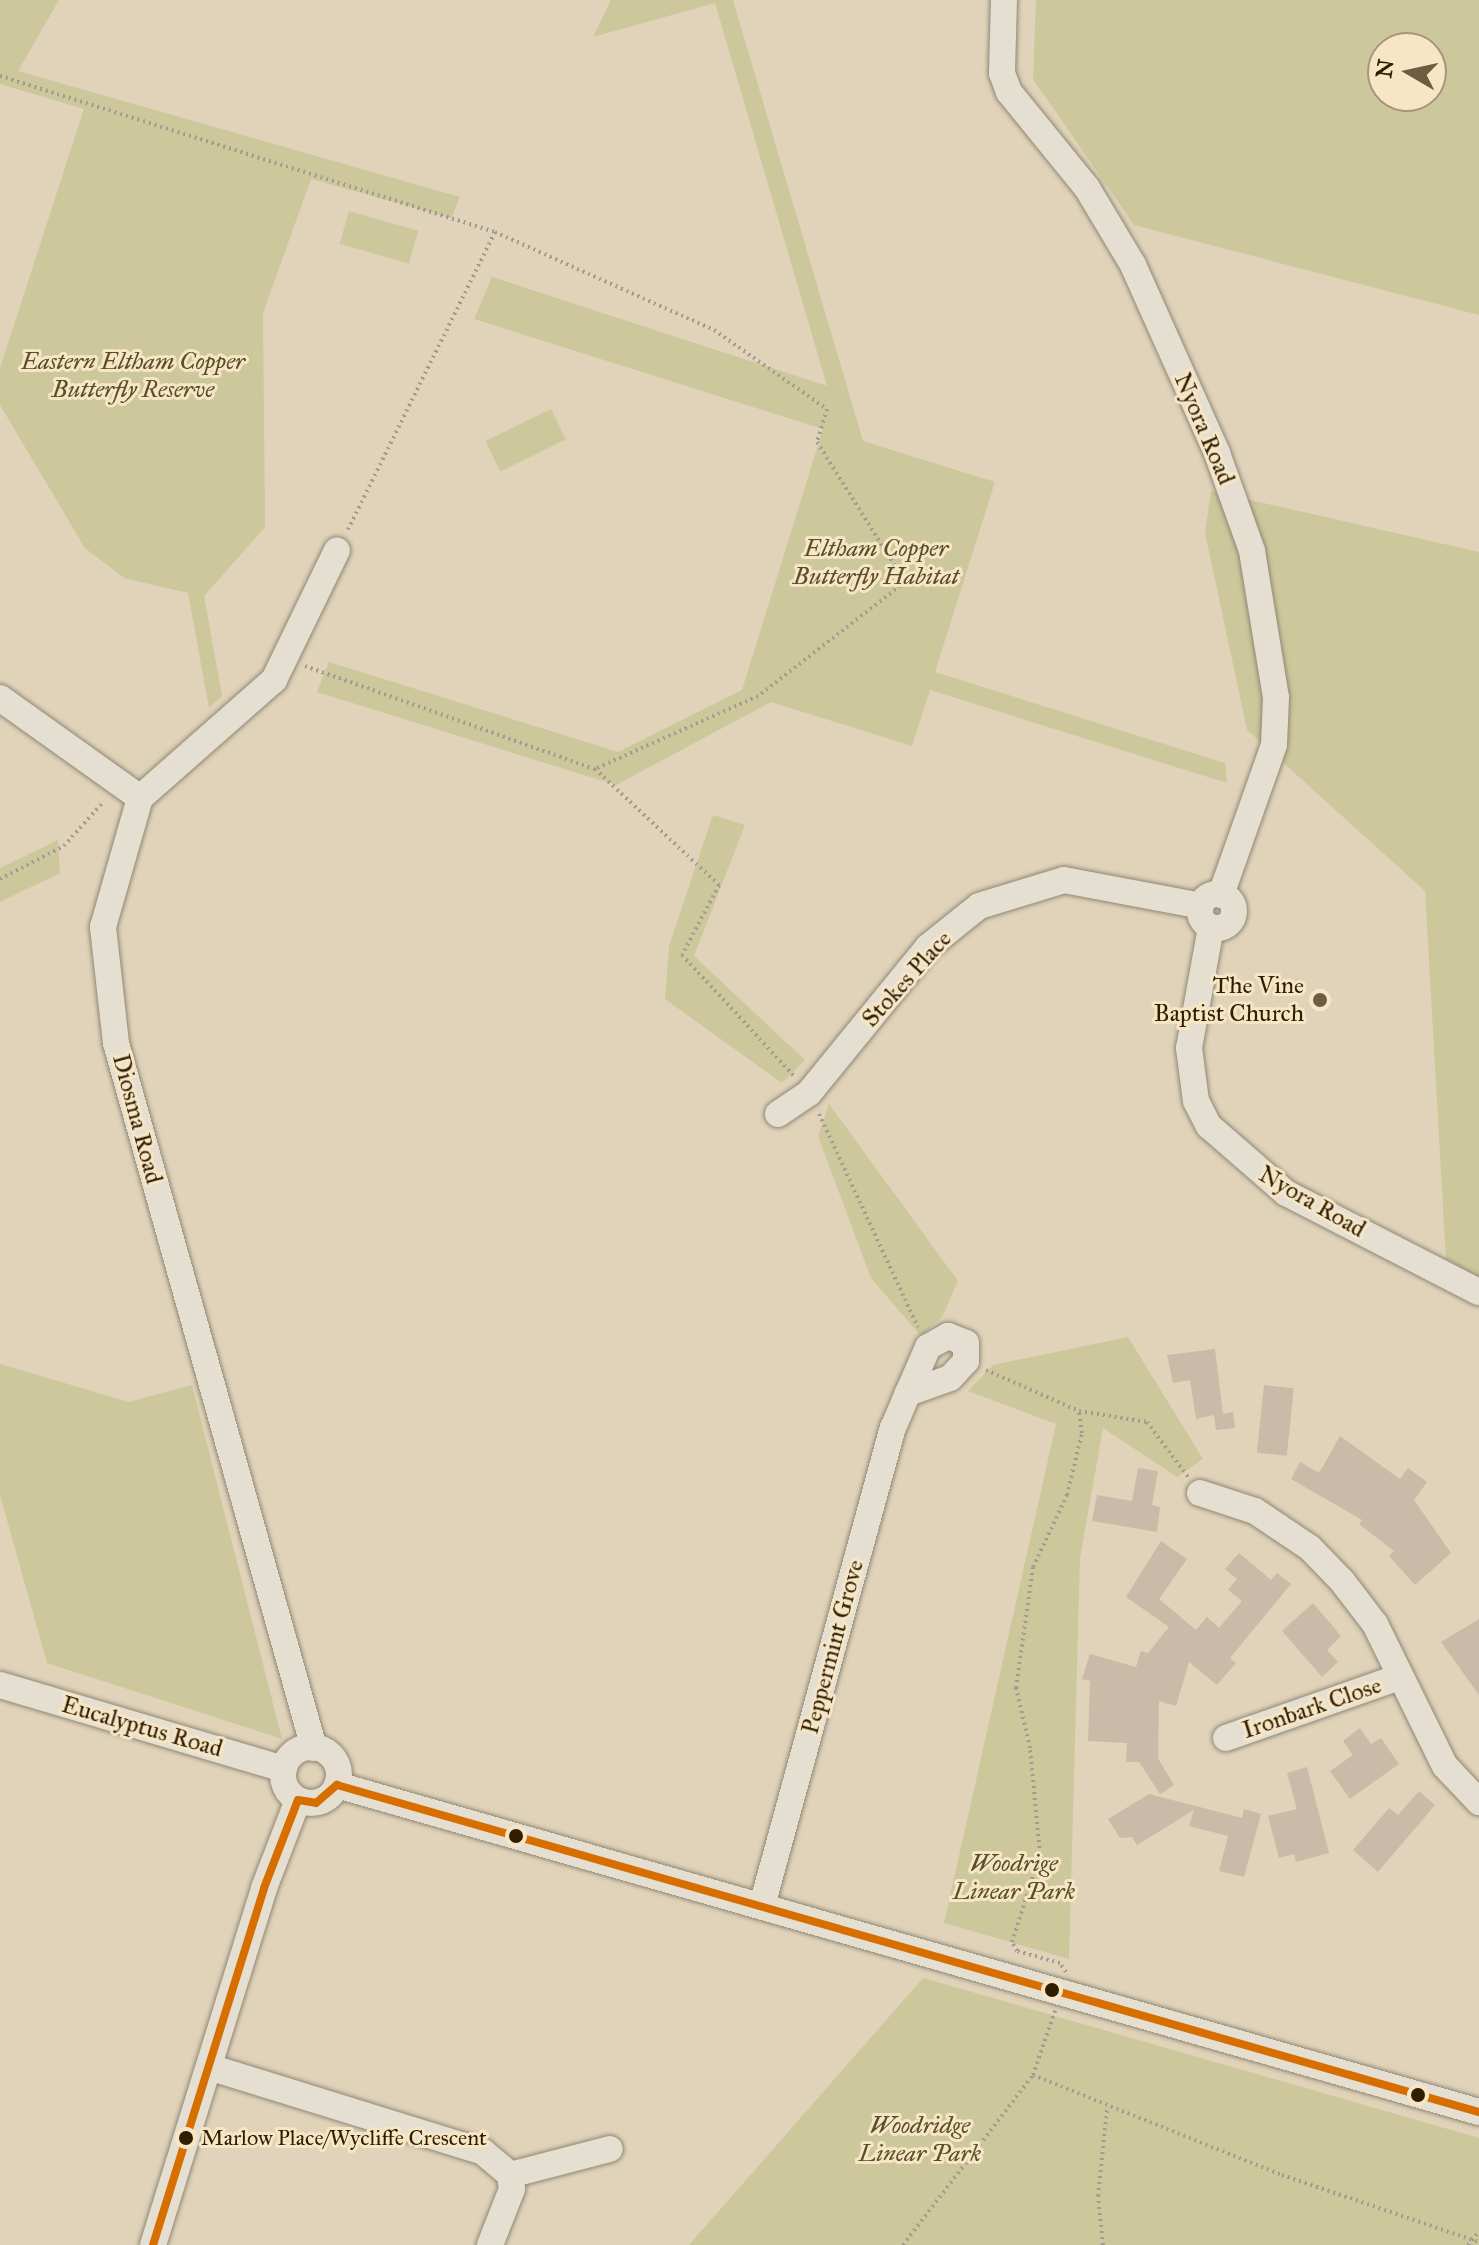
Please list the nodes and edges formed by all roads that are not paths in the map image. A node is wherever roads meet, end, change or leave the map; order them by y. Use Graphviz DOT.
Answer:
graph roads {
  1 [pos="1004,0"];
  2 [pos="337,550"];
  3 [pos="0,698"];
  4 [pos="140,798"];
  5 [pos="1211,909"];
  6 [pos="778,1114"];
  7 [pos="1479,1292"];
  8 [pos="908,1393"];
  9 [pos="1200,1493"];
  10 [pos="1399,1677"];
  11 [pos="0,1685"];
  12 [pos="1226,1738"];
  13 [pos="314,1748"];
  14 [pos="284,1769"];
  15 [pos="337,1785"];
  16 [pos="298,1800"];
  17 [pos="1479,1802"];
  18 [pos="763,1902"];
  19 [pos="209,2067"];
  20 [pos="1479,2112"];
  21 [pos="610,2149"];
  22 [pos="510,2175"];
  23 [pos="153,2245"];
  24 [pos="490,2245"];
  1 -- 5 [label="street, Nyora Road"];
  2 -- 4 [label="street"];
  3 -- 4 [label="street"];
  4 -- 13 [label="street, Diosma Road"];
  5 -- 6 [label="street, Stokes Place"];
  5 -- 7 [label="street, Nyora Road"];
  8 -- 8 [label="street, Peppermint Grove"];
  8 -- 18 [label="street, Peppermint Grove"];
  9 -- 10 [label="street"];
  10 -- 12 [label="street, Ironbark Close"];
  10 -- 17 [label="street"];
  11 -- 14 [label="street, Eucalyptus Road"];
  13 -- 14 [label="street"];
  13 -- 15 [label="street"];
  14 -- 16 [label="street"];
  15 -- 16 [label="street"];
  15 -- 18 [label="street"];
  16 -- 19 [label="street"];
  18 -- 20 [label="street"];
  19 -- 22 [label="street"];
  19 -- 23 [label="street"];
  21 -- 22 [label="street"];
  22 -- 24 [label="street"];
}
